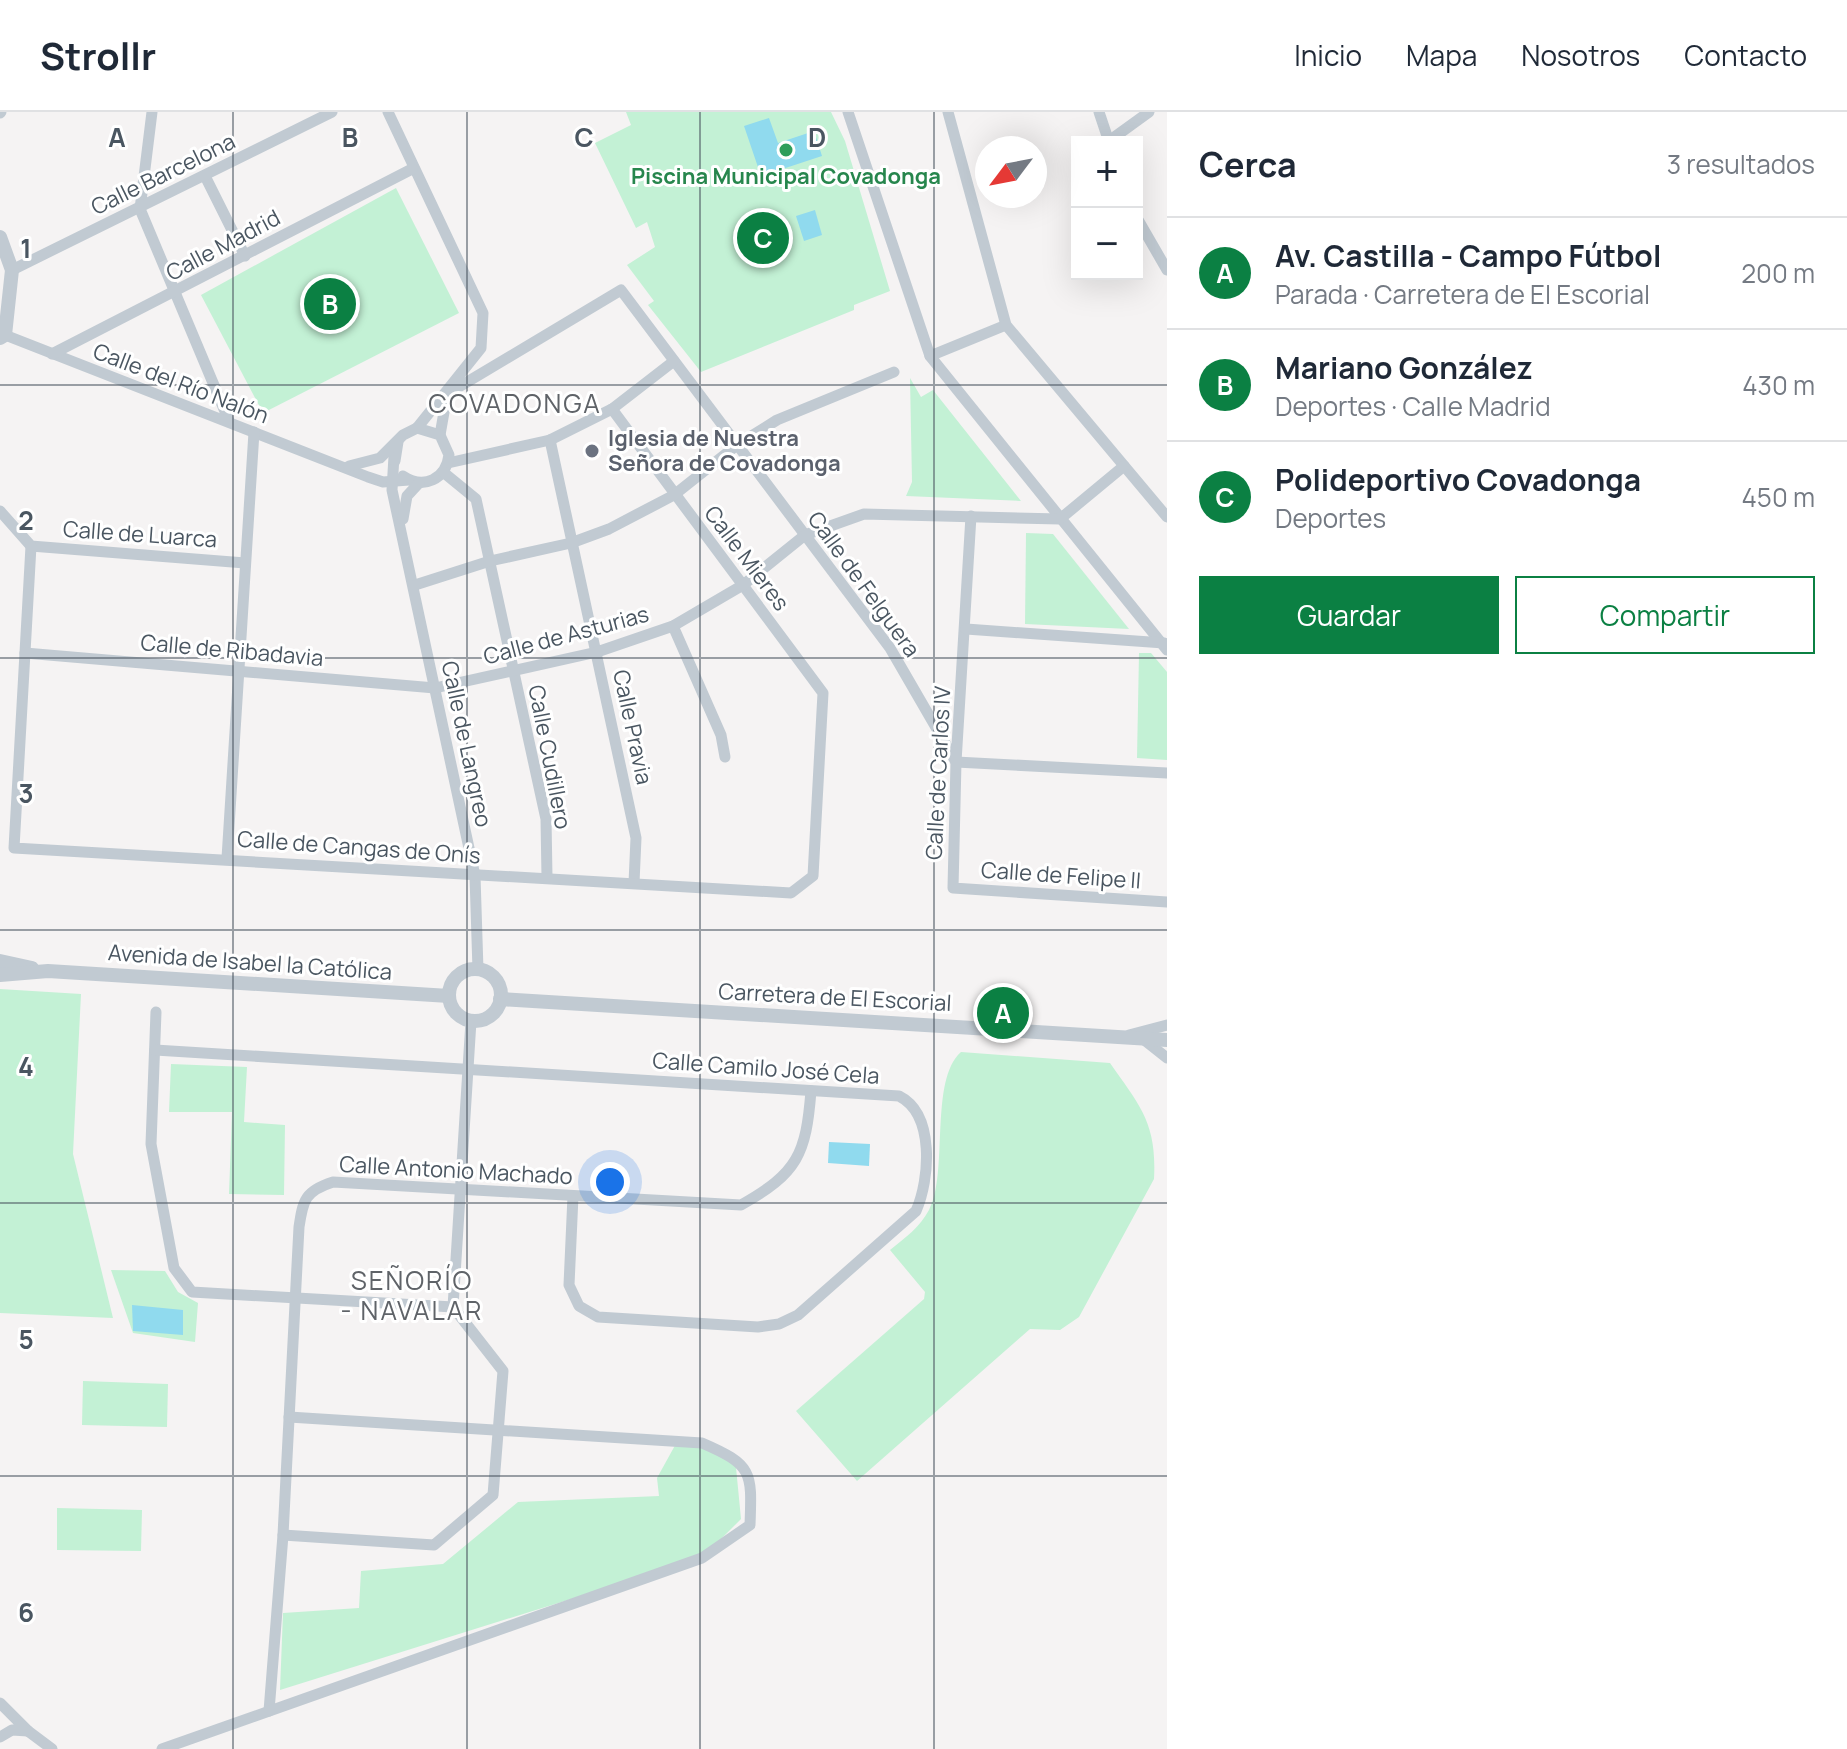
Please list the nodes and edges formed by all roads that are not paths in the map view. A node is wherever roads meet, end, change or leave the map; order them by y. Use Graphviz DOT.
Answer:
graph roads {
  1 [pos="152,112"];
  2 [pos="332,112"];
  3 [pos="388,112"];
  4 [pos="848,112"];
  5 [pos="948,112"];
  6 [pos="1099,112"];
  7 [pos="1149,112"];
  8 [pos="1107,136"];
  9 [pos="1117,136"];
  10 [pos="412,169"];
  11 [pos="205,176"];
  12 [pos="140,209"];
  13 [pos="1143,228"];
  14 [pos="0,237"];
  15 [pos="245,256"];
  16 [pos="1167,268"];
  17 [pos="12,270"];
  18 [pos="0,288"];
  19 [pos="175,293"];
  20 [pos="1006,325"];
  21 [pos="2,337"];
  22 [pos="52,354"];
  23 [pos="930,356"];
  24 [pos="674,361"];
  25 [pos="894,372"];
  26 [pos="447,394"];
  27 [pos="612,409"];
  28 [pos="229,421"];
  29 [pos="417,428"];
  30 [pos="254,432"];
  31 [pos="440,435"];
  32 [pos="550,440"];
  33 [pos="398,442"];
  34 [pos="737,445"];
  35 [pos="394,456"];
  36 [pos="344,466"];
  37 [pos="1124,466"];
  38 [pos="446,468"];
  39 [pos="368,477"];
  40 [pos="393,481"];
  41 [pos="414,482"];
  42 [pos="674,495"];
  43 [pos="396,505"];
  44 [pos="0,511"];
  45 [pos="971,516"];
  46 [pos="1167,517"];
  47 [pos="1060,519"];
  48 [pos="403,528"];
  49 [pos="805,535"];
  50 [pos="571,543"];
  51 [pos="31,546"];
  52 [pos="490,561"];
  53 [pos="245,563"];
  54 [pos="415,585"];
  55 [pos="743,585"];
  56 [pos="673,626"];
  57 [pos="966,629"];
  58 [pos="1165,645"];
  59 [pos="597,652"];
  60 [pos="25,653"];
  61 [pos="237,670"];
  62 [pos="513,671"];
  63 [pos="435,688"];
  64 [pos="823,693"];
  65 [pos="725,757"];
  66 [pos="956,762"];
  67 [pos="1167,773"];
  68 [pos="227,858"];
  69 [pos="475,876"];
  70 [pos="547,877"];
  71 [pos="634,883"];
  72 [pos="953,888"];
  73 [pos="1167,902"];
  74 [pos="0,961"];
  75 [pos="478,970"];
  76 [pos="48,971"];
  77 [pos="0,975"];
  78 [pos="449,996"];
  79 [pos="500,999"];
  80 [pos="156,1012"];
  81 [pos="471,1021"];
  82 [pos="1167,1025"];
  83 [pos="1119,1037"];
  84 [pos="1143,1039"];
  85 [pos="1167,1040"];
  86 [pos="155,1050"];
  87 [pos="1167,1058"];
  88 [pos="469,1069"];
  89 [pos="811,1091"];
  90 [pos="461,1189"];
  91 [pos="573,1196"];
  92 [pos="295,1299"];
  93 [pos="453,1307"];
  94 [pos="289,1417"];
  95 [pos="500,1432"];
  96 [pos="283,1535"];
  97 [pos="0,1703"];
  98 [pos="269,1711"];
  99 [pos="28,1731"];
  100 [pos="0,1737"];
  101 [pos="52,1749"];
  102 [pos="162,1749"];
  1 -- 12 [label="street"];
  2 -- 11 [label="street, Calle Barcelona"];
  3 -- 10 [label="street"];
  4 -- 23 [label="street"];
  5 -- 20 [label="street"];
  6 -- 8 [label="street"];
  7 -- 9 [label="street"];
  10 -- 15 [label="street, Calle Madrid"];
  10 -- 26 [label="street"];
  11 -- 12 [label="street, Calle Barcelona"];
  11 -- 15 [label="street"];
  12 -- 17 [label="street, Calle Barcelona"];
  12 -- 19 [label="street"];
  13 -- 16 [label="street"];
  14 -- 17 [label="street"];
  15 -- 19 [label="street, Calle Madrid"];
  17 -- 18 [label="street"];
  17 -- 21 [label="street"];
  19 -- 22 [label="street, Calle Madrid"];
  19 -- 28 [label="street"];
  20 -- 23 [label="street"];
  20 -- 37 [label="street"];
  21 -- 22 [label="street, Calle del Río Nalón"];
  22 -- 28 [label="street, Calle del Río Nalón"];
  23 -- 47 [label="street"];
  24 -- 26 [label="street, Calle de Felguera"];
  24 -- 27 [label="street"];
  24 -- 34 [label="street, Calle de Felguera"];
  25 -- 34 [label="street"];
  26 -- 29 [label="street"];
  26 -- 31 [label="street"];
  27 -- 32 [label="street"];
  27 -- 42 [label="street, Calle Mieres"];
  28 -- 30 [label="street, Calle del Río Nalón"];
  29 -- 31 [label="street"];
  29 -- 33 [label="street"];
  30 -- 36 [label="street, Calle del Río Nalón"];
  30 -- 53 [label="street"];
  31 -- 38 [label="street"];
  32 -- 38 [label="street"];
  32 -- 50 [label="street, Calle Pravia"];
  33 -- 35 [label="street"];
  33 -- 36 [label="street"];
  34 -- 42 [label="street"];
  34 -- 49 [label="street, Calle de Felguera"];
  35 -- 40 [label="street, Calle del Río Nalón"];
  35 -- 41 [label="street"];
  36 -- 39 [label="street, Calle del Río Nalón"];
  37 -- 46 [label="street"];
  37 -- 47 [label="street"];
  38 -- 41 [label="street"];
  38 -- 52 [label="street, Calle Cudillero"];
  39 -- 40 [label="street, Calle del Río Nalón"];
  39 -- 43 [label="street, Calle del Río Nalón"];
  40 -- 41 [label="street, Calle del Río Nalón"];
  40 -- 43 [label="street, Calle del Río Nalón"];
  41 -- 48 [label="street"];
  42 -- 50 [label="street"];
  42 -- 55 [label="street, Calle Mieres"];
  43 -- 48 [label="street, Calle del Río Nalón"];
  44 -- 51 [label="street, Calle de Luarca"];
  45 -- 47 [label="street, Calle de Asturias"];
  45 -- 49 [label="street, Calle de Asturias"];
  45 -- 57 [label="street, Calle de Carlos IV"];
  47 -- 58 [label="street"];
  48 -- 54 [label="street, Calle de Langreo"];
  49 -- 55 [label="street, Calle de Asturias"];
  49 -- 66 [label="street, Calle de Felguera"];
  50 -- 52 [label="street"];
  50 -- 59 [label="street, Calle Pravia"];
  51 -- 53 [label="street, Calle de Luarca"];
  51 -- 60 [label="street, Calle de Cangas de Onís"];
  52 -- 54 [label="street"];
  52 -- 62 [label="street, Calle Cudillero"];
  53 -- 61 [label="street"];
  54 -- 63 [label="street, Calle de Langreo"];
  55 -- 56 [label="street, Calle de Asturias"];
  55 -- 64 [label="street, Calle Mieres"];
  56 -- 59 [label="street, Calle de Asturias"];
  56 -- 65 [label="street"];
  57 -- 58 [label="street"];
  57 -- 66 [label="street, Calle de Carlos IV"];
  59 -- 62 [label="street, Calle de Asturias"];
  59 -- 71 [label="street, Calle Pravia"];
  60 -- 61 [label="street, Calle de Ribadavia"];
  60 -- 68 [label="street, Calle de Cangas de Onís"];
  61 -- 63 [label="street, Calle de Ribadavia"];
  61 -- 68 [label="street"];
  62 -- 63 [label="street, Calle de Asturias"];
  62 -- 70 [label="street, Calle Cudillero"];
  63 -- 69 [label="street, Calle de Langreo"];
  64 -- 71 [label="street, Calle de Cangas de Onís"];
  66 -- 67 [label="street"];
  66 -- 72 [label="street, Calle de Carlos IV"];
  68 -- 69 [label="street, Calle de Cangas de Onís"];
  69 -- 70 [label="street, Calle de Cangas de Onís"];
  69 -- 75 [label="street, Calle de Langreo"];
  70 -- 71 [label="street, Calle de Cangas de Onís"];
  72 -- 73 [label="street, Calle de Felipe II"];
  74 -- 76 [label="street, Avenida de Isabel la Católica"];
  75 -- 78 [label="street"];
  75 -- 79 [label="street"];
  76 -- 77 [label="street, Avenida de Isabel la Católica"];
  76 -- 78 [label="street, Avenida de Isabel la Católica"];
  78 -- 81 [label="street"];
  79 -- 81 [label="street"];
  79 -- 83 [label="street, Carretera de El Escorial"];
  80 -- 86 [label="street"];
  81 -- 88 [label="street"];
  82 -- 83 [label="street"];
  83 -- 84 [label="street, Carretera de El Escorial"];
  84 -- 85 [label="street, Carretera de El Escorial"];
  84 -- 87 [label="street"];
  86 -- 88 [label="street, Calle Camilo José Cela"];
  86 -- 92 [label="street"];
  88 -- 89 [label="street, Calle Camilo José Cela"];
  88 -- 90 [label="street"];
  89 -- 91 [label="street, Calle Antonio Machado"];
  89 -- 91 [label="street, Calle Camilo José Cela"];
  90 -- 91 [label="street, Calle Antonio Machado"];
  90 -- 92 [label="street, Calle Antonio Machado"];
  90 -- 93 [label="street"];
  92 -- 93 [label="street"];
  92 -- 94 [label="street, Calle Antonio Machado"];
  93 -- 95 [label="street"];
  94 -- 95 [label="street"];
  94 -- 96 [label="street, Calle Antonio Machado"];
  95 -- 96 [label="street"];
  95 -- 98 [label="street"];
  96 -- 98 [label="street, Calle Antonio Machado"];
  97 -- 99 [label="street"];
  98 -- 102 [label="street"];
  99 -- 100 [label="street"];
  99 -- 101 [label="street"];
}
